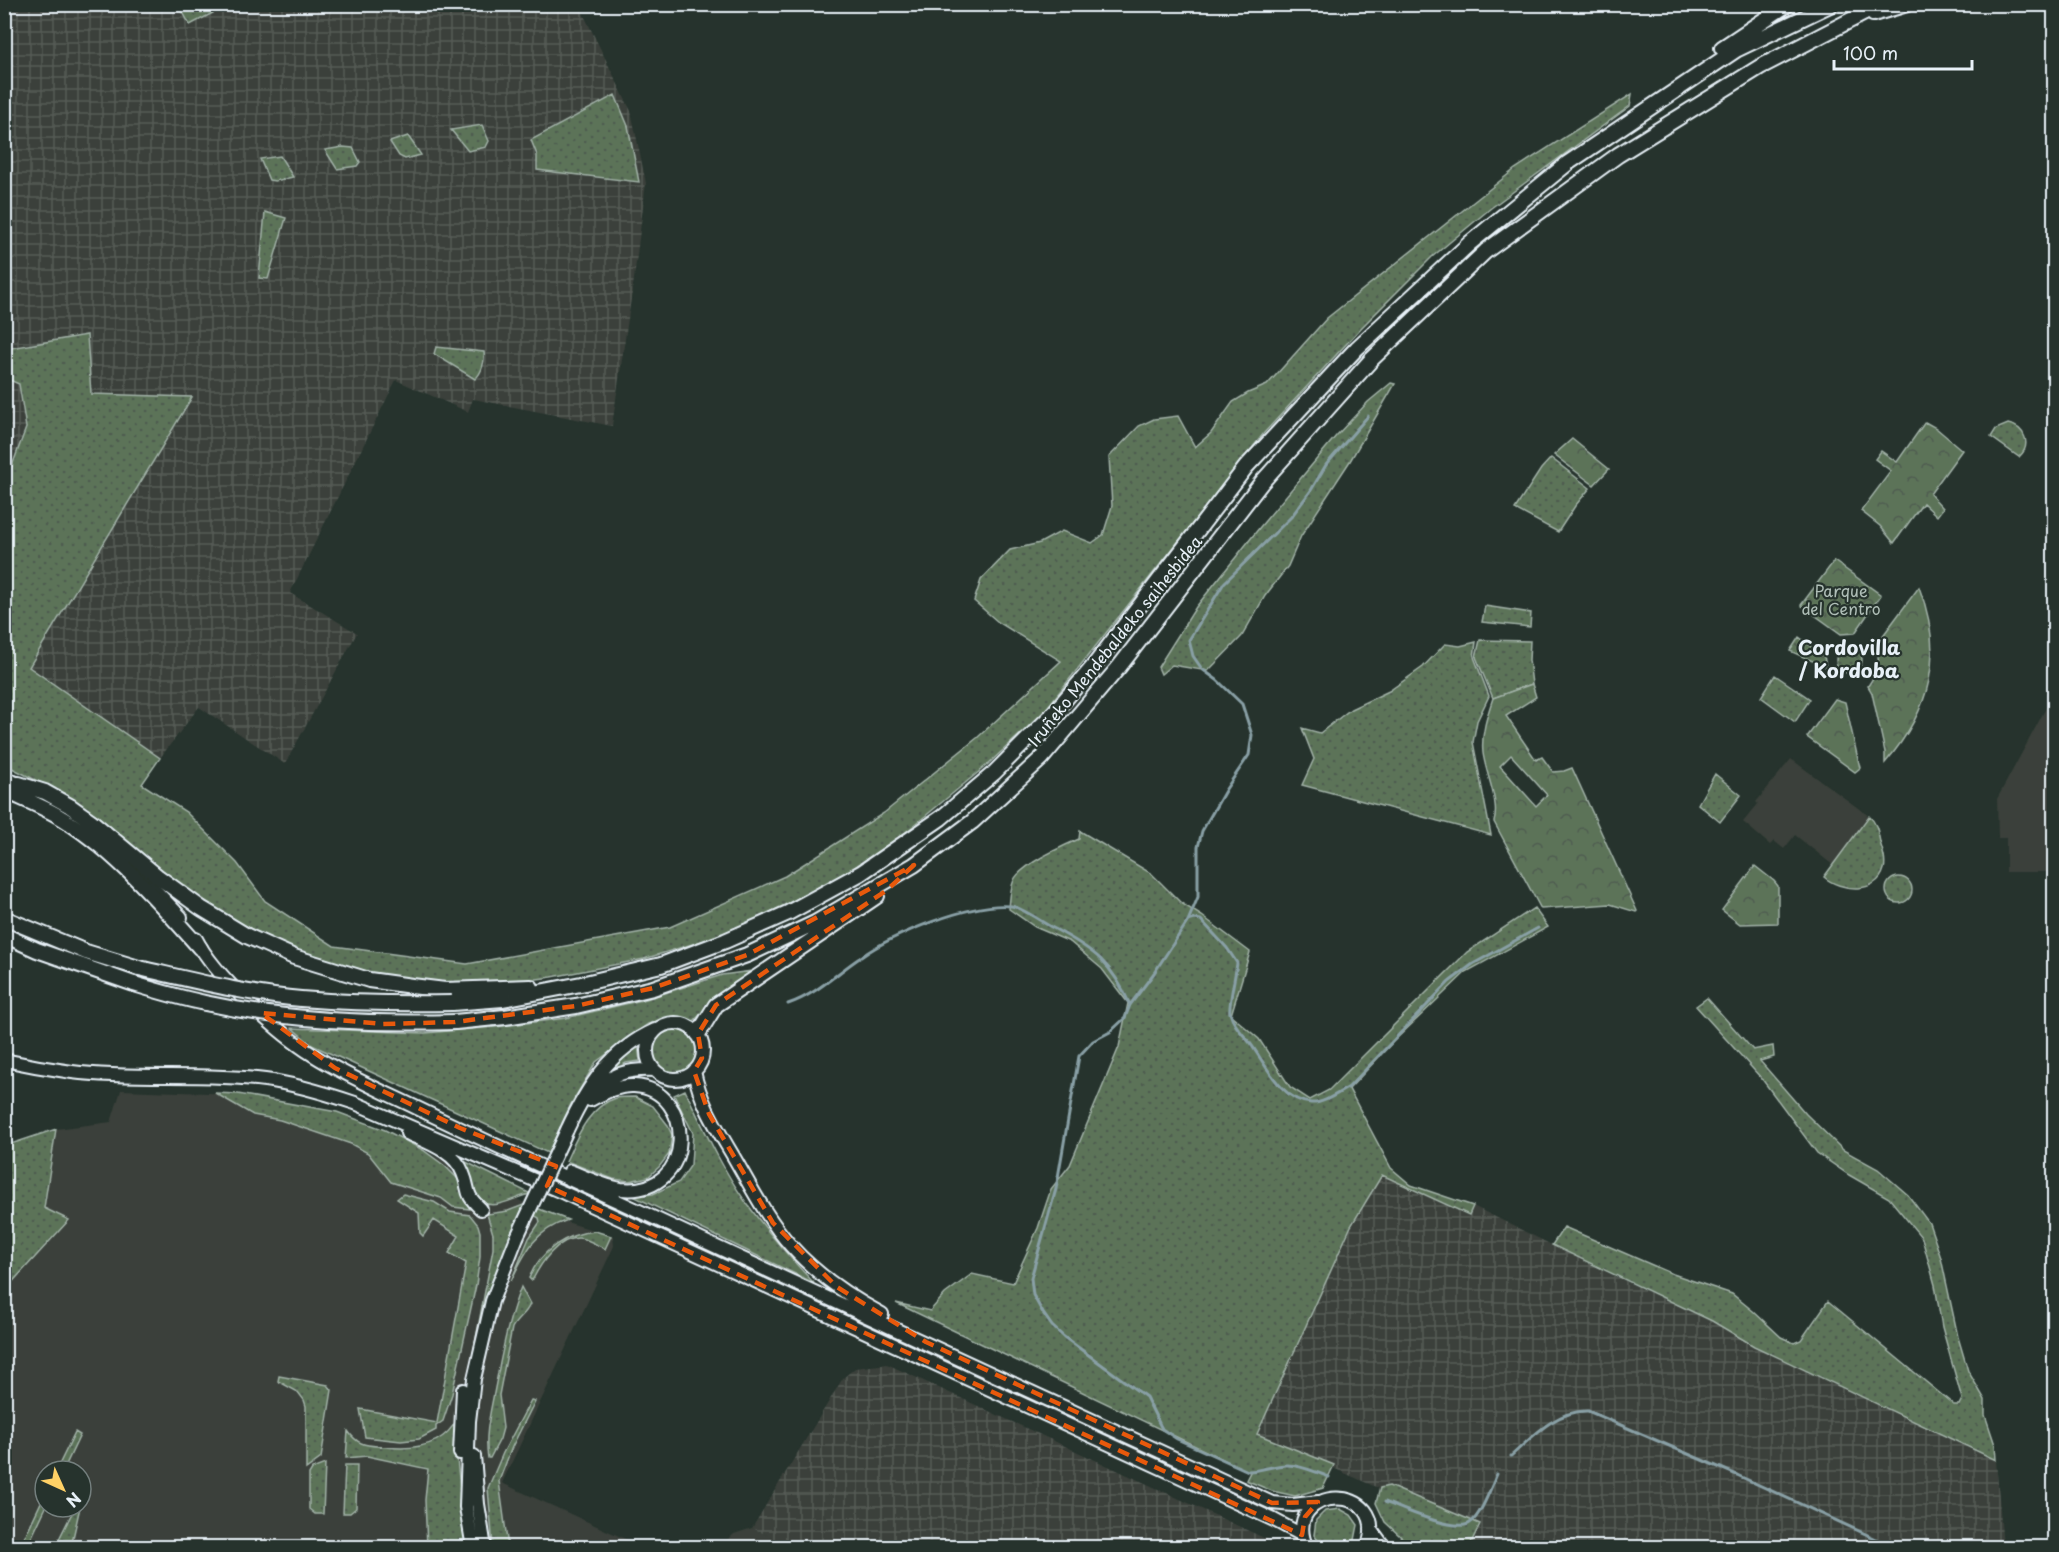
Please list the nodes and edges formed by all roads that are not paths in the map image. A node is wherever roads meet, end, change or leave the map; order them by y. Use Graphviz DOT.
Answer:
graph roads {
  1 [pos="1788,4"];
  2 [pos="1832,4"];
  3 [pos="1882,4"];
  4 [pos="1907,4"];
  5 [pos="1853,19"];
  6 [pos="1568,163"];
  7 [pos="4,778"];
  8 [pos="19,783"];
  9 [pos="4,790"];
  10 [pos="914,865"];
  11 [pos="4,918"];
  12 [pos="4,935"];
  13 [pos="200,948"];
  14 [pos="554,990"];
  15 [pos="656,1030"];
  16 [pos="698,1034"];
  17 [pos="4,1060"];
  18 [pos="654,1070"];
  19 [pos="694,1071"];
  20 [pos="326,1093"];
  21 [pos="590,1100"];
  22 [pos="460,1128"];
  23 [pos="569,1131"];
  24 [pos="482,1209"];
  25 [pos="520,1238"];
  26 [pos="926,1342"];
  27 [pos="463,1390"];
  28 [pos="1318,1502"];
  29 [pos="466,1507"];
  30 [pos="1371,1529"];
  31 [pos="1304,1541"];
  32 [pos="473,1548"];
  33 [pos="485,1548"];
  34 [pos="1367,1548"];
  35 [pos="1385,1548"];
  1 -- 6 [label="highway"];
  2 -- 6 [label="highway, Iruñeko Mendebaldeko saihesbidea"];
  3 -- 5 [label="highway, Iruñeko Mendebaldeko saihesbidea"];
  4 -- 5 [label="highway"];
  5 -- 10 [label="highway, Iruñeko Mendebaldeko saihesbidea"];
  6 -- 14 [label="highway, Iruñeko Mendebaldeko saihesbidea"];
  7 -- 8 [label="highway"];
  8 -- 13 [label="highway"];
  8 -- 14 [label="highway"];
  9 -- 13 [label="highway"];
  10 -- 12 [label="highway, Iruñeko Mendebaldeko saihesbidea, bridge"];
  10 -- 16 [label="highway"];
  11 -- 14 [label="highway, Iruñeko Mendebaldeko saihesbidea, bridge"];
  13 -- 22 [label="highway"];
  15 -- 16 [label="highway"];
  15 -- 18 [label="highway"];
  15 -- 23 [label="highway"];
  16 -- 19 [label="highway"];
  17 -- 20 [label="highway"];
  18 -- 19 [label="highway"];
  18 -- 21 [label="highway"];
  19 -- 26 [label="highway"];
  20 -- 24 [label="highway"];
  20 -- 31 [label="highway"];
  21 -- 22 [label="highway"];
  21 -- 23 [label="highway"];
  22 -- 26 [label="highway"];
  23 -- 25 [label="highway, bridge"];
  25 -- 29 [label="highway"];
  25 -- 33 [label="highway"];
  26 -- 28 [label="highway"];
  27 -- 29 [label="highway"];
  28 -- 30 [label="highway"];
  28 -- 31 [label="highway"];
  29 -- 32 [label="highway"];
  30 -- 34 [label="highway"];
  30 -- 35 [label="highway"];
}
